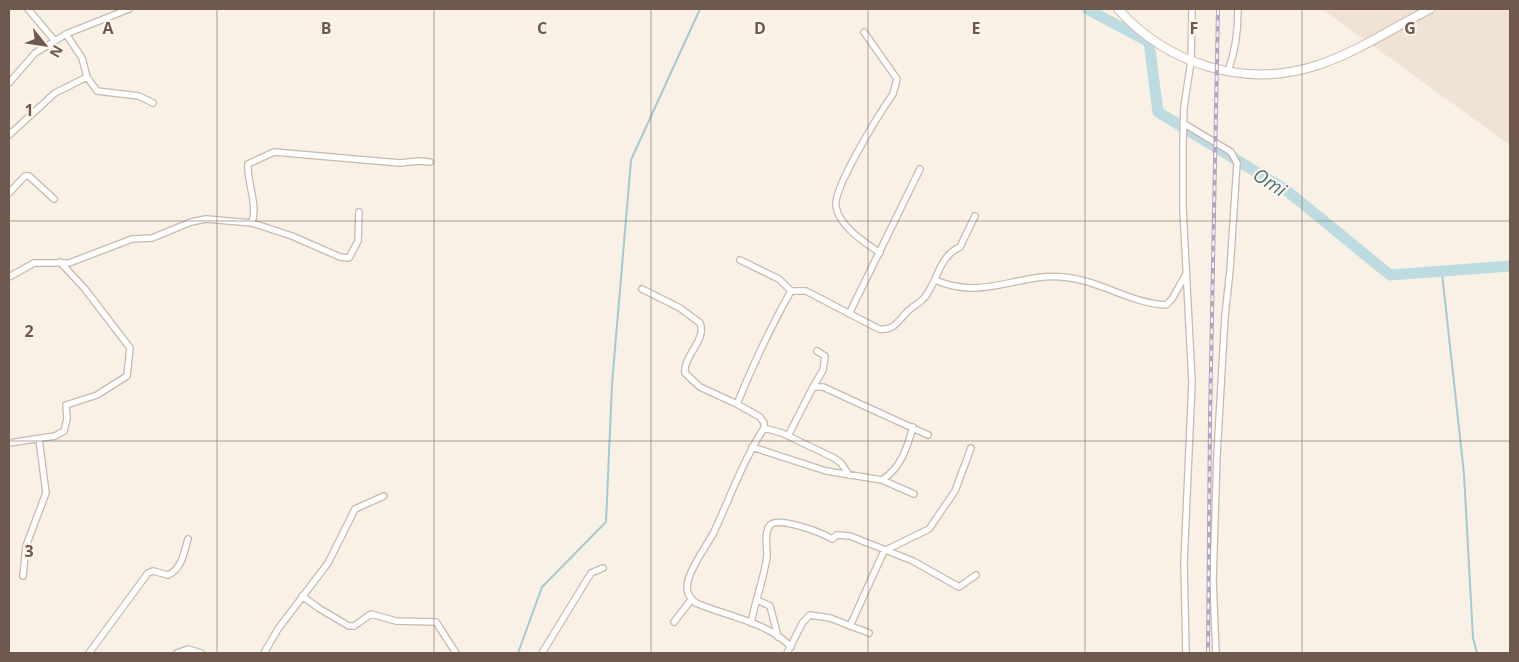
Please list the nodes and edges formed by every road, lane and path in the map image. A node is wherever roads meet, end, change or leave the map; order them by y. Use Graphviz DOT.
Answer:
graph roads {
  1 [pos="28,9"];
  2 [pos="129,9"];
  3 [pos="1118,9"];
  4 [pos="1192,9"];
  5 [pos="1238,9"];
  6 [pos="1430,9"];
  7 [pos="864,32"];
  8 [pos="66,34"];
  9 [pos="55,41"];
  10 [pos="1191,61"];
  11 [pos="1228,71"];
  12 [pos="87,77"];
  13 [pos="9,83"];
  14 [pos="153,103"];
  15 [pos="1183,123"];
  16 [pos="9,135"];
  17 [pos="430,162"];
  18 [pos="920,169"];
  19 [pos="9,193"];
  20 [pos="54,200"];
  21 [pos="359,212"];
  22 [pos="975,216"];
  23 [pos="252,223"];
  24 [pos="880,253"];
  25 [pos="740,260"];
  26 [pos="60,262"];
  27 [pos="1187,272"];
  28 [pos="9,277"];
  29 [pos="936,280"];
  30 [pos="642,289"];
  31 [pos="791,291"];
  32 [pos="849,314"];
  33 [pos="816,351"];
  34 [pos="813,387"];
  35 [pos="737,404"];
  36 [pos="913,427"];
  37 [pos="764,428"];
  38 [pos="928,435"];
  39 [pos="788,436"];
  40 [pos="39,439"];
  41 [pos="9,443"];
  42 [pos="752,447"];
  43 [pos="971,448"];
  44 [pos="849,475"];
  45 [pos="882,480"];
  46 [pos="914,494"];
  47 [pos="384,496"];
  48 [pos="188,540"];
  49 [pos="884,550"];
  50 [pos="603,568"];
  51 [pos="23,576"];
  52 [pos="976,576"];
  53 [pos="302,596"];
  54 [pos="691,600"];
  55 [pos="757,600"];
  56 [pos="674,622"];
  57 [pos="751,623"];
  58 [pos="850,626"];
  59 [pos="869,633"];
  60 [pos="778,636"];
  61 [pos="789,650"];
  62 [pos="89,653"];
  63 [pos="177,653"];
  64 [pos="201,653"];
  65 [pos="264,653"];
  66 [pos="456,653"];
  67 [pos="542,653"];
  68 [pos="1186,653"];
  69 [pos="1216,653"];
  1 -- 9 [label="street"];
  2 -- 8 [label="street"];
  3 -- 10 [label="main road"];
  4 -- 10 [label="street"];
  5 -- 11 [label="street"];
  6 -- 11 [label="main road"];
  7 -- 24 [label="street"];
  8 -- 9 [label="street"];
  8 -- 12 [label="street"];
  9 -- 13 [label="street"];
  10 -- 11 [label="main road"];
  10 -- 15 [label="street"];
  12 -- 14 [label="street"];
  12 -- 16 [label="street"];
  15 -- 27 [label="street"];
  15 -- 69 [label="street"];
  17 -- 23 [label="street"];
  18 -- 24 [label="street"];
  19 -- 20 [label="street"];
  21 -- 23 [label="street"];
  22 -- 29 [label="street"];
  23 -- 26 [label="street"];
  24 -- 32 [label="street"];
  25 -- 31 [label="street"];
  26 -- 28 [label="street"];
  26 -- 40 [label="street"];
  27 -- 29 [label="street"];
  27 -- 68 [label="street"];
  29 -- 32 [label="street"];
  30 -- 35 [label="street"];
  31 -- 32 [label="street"];
  31 -- 35 [label="street"];
  33 -- 34 [label="street"];
  34 -- 36 [label="street"];
  34 -- 39 [label="street"];
  35 -- 37 [label="street"];
  36 -- 38 [label="street"];
  36 -- 45 [label="street"];
  37 -- 39 [label="street"];
  37 -- 42 [label="street"];
  39 -- 44 [label="street"];
  40 -- 41 [label="street"];
  40 -- 51 [label="street"];
  42 -- 44 [label="street"];
  42 -- 54 [label="street"];
  43 -- 49 [label="street"];
  44 -- 45 [label="street"];
  45 -- 46 [label="street"];
  47 -- 53 [label="street"];
  48 -- 62 [label="street"];
  49 -- 52 [label="street"];
  49 -- 55 [label="street"];
  49 -- 58 [label="street"];
  50 -- 67 [label="street"];
  53 -- 65 [label="street"];
  53 -- 66 [label="street"];
  54 -- 56 [label="street"];
  54 -- 57 [label="street"];
  55 -- 57 [label="street"];
  55 -- 60 [label="street"];
  57 -- 60 [label="street"];
  58 -- 59 [label="street"];
  58 -- 61 [label="street"];
  60 -- 61 [label="street"];
  63 -- 64 [label="street"];
}
